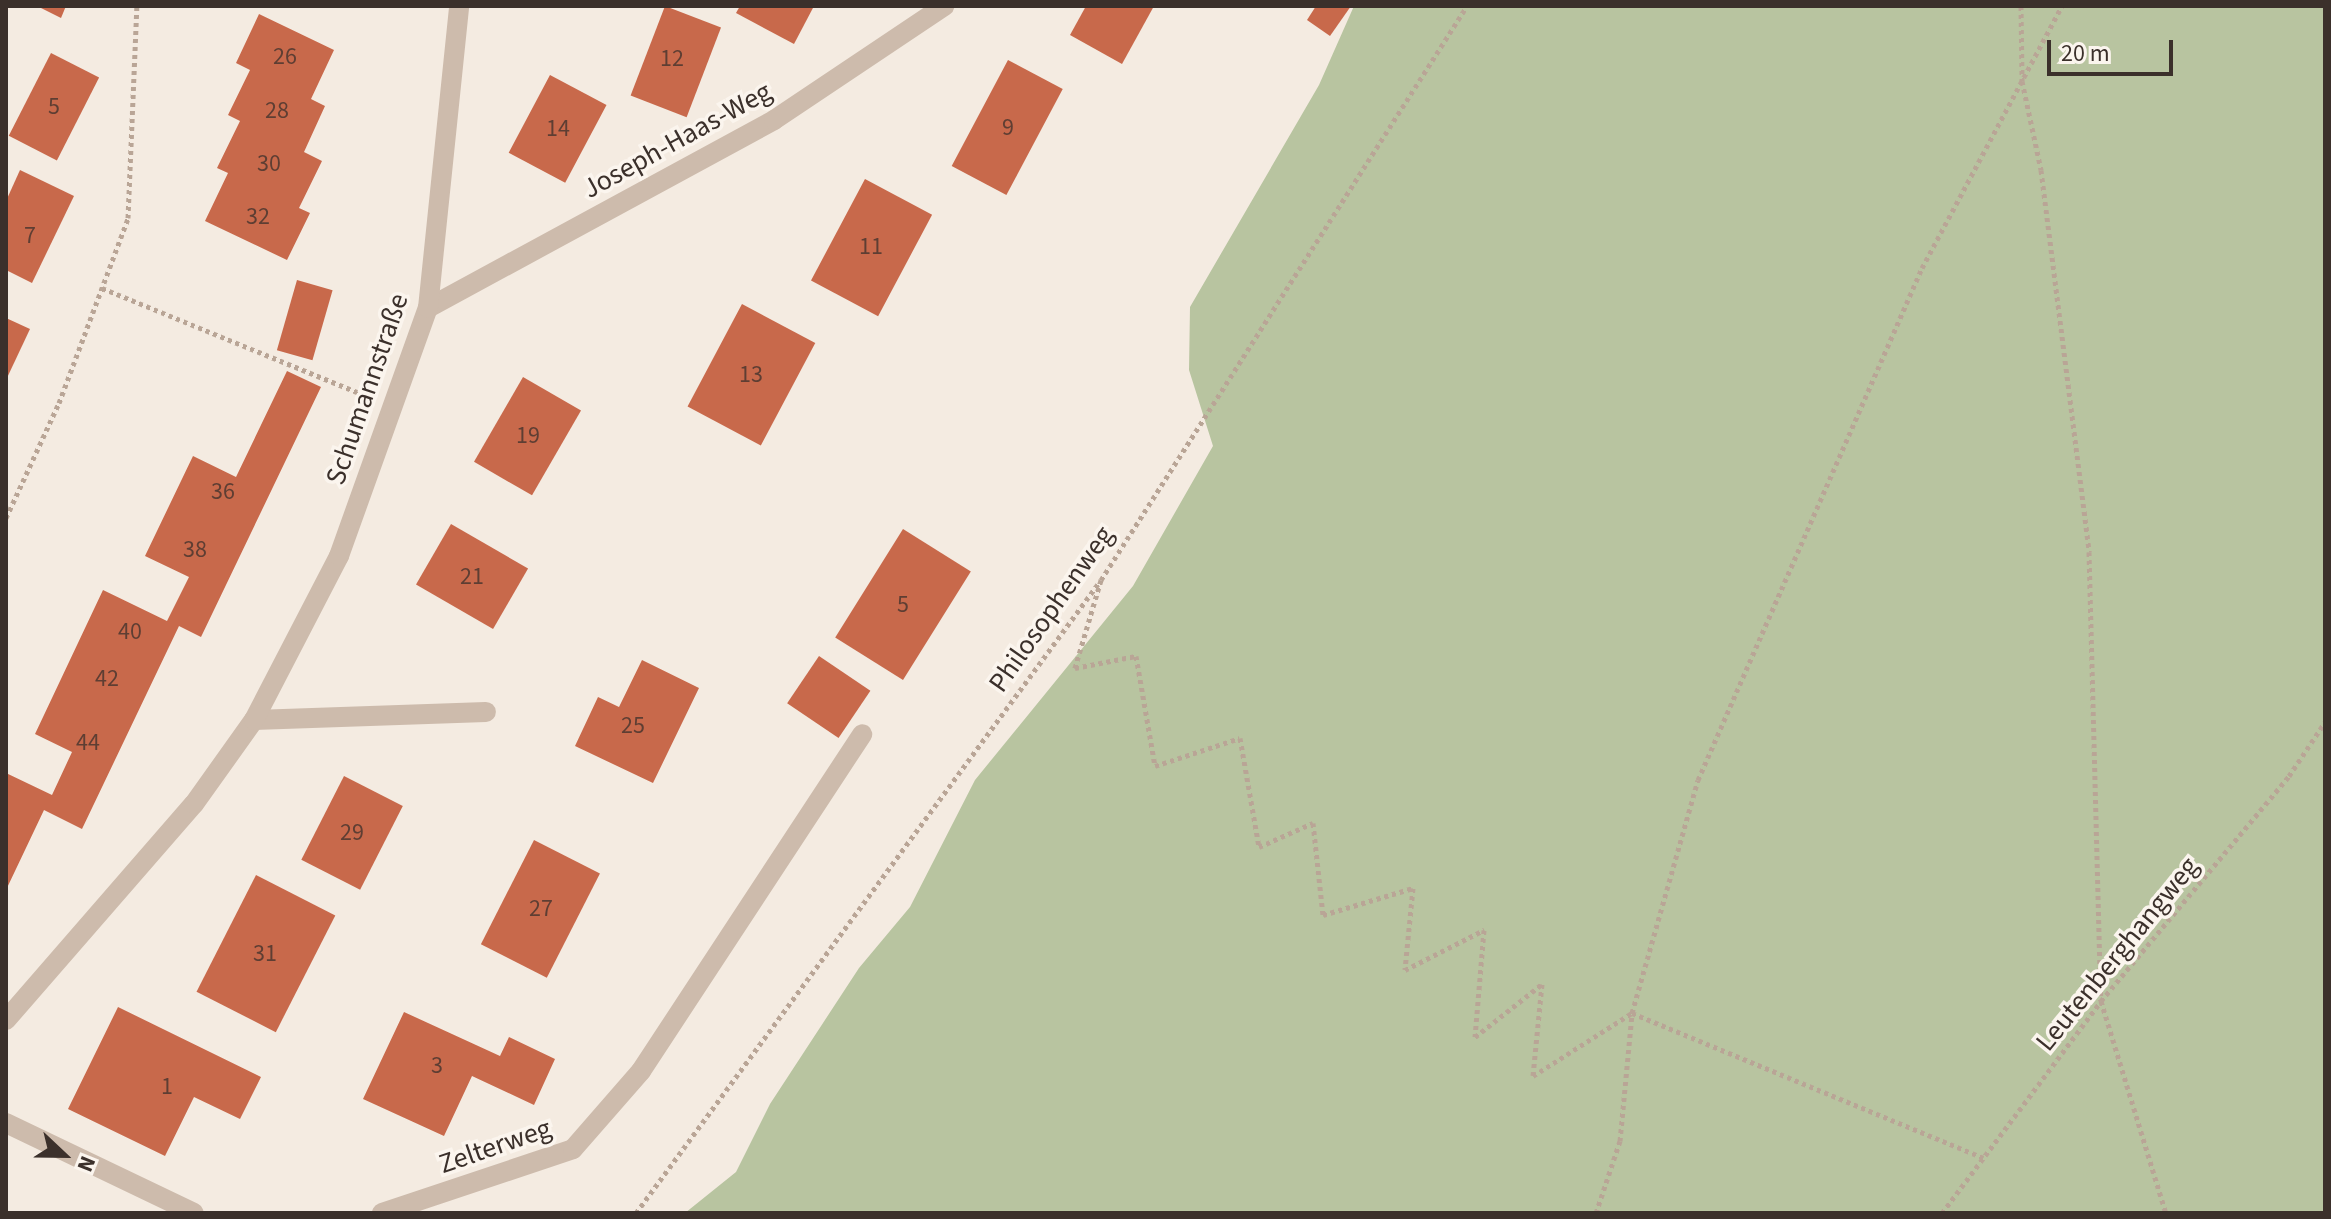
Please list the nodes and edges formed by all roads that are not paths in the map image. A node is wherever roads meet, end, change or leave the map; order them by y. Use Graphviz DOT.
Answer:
graph roads {
  1 [pos="459,6"];
  2 [pos="944,6"];
  3 [pos="428,308"];
  4 [pos="486,712"];
  5 [pos="254,720"];
  6 [pos="862,734"];
  7 [pos="6,1020"];
  8 [pos="6,1123"];
  9 [pos="194,1213"];
  10 [pos="382,1213"];
  1 -- 3 [label="street, Schumannstraße"];
  2 -- 3 [label="street, Joseph-Haas-Weg"];
  3 -- 5 [label="street, Schumannstraße"];
  4 -- 5 [label="street"];
  5 -- 7 [label="street, Schumannstraße"];
  6 -- 10 [label="street, Zelterweg"];
  8 -- 9 [label="street"];
}
